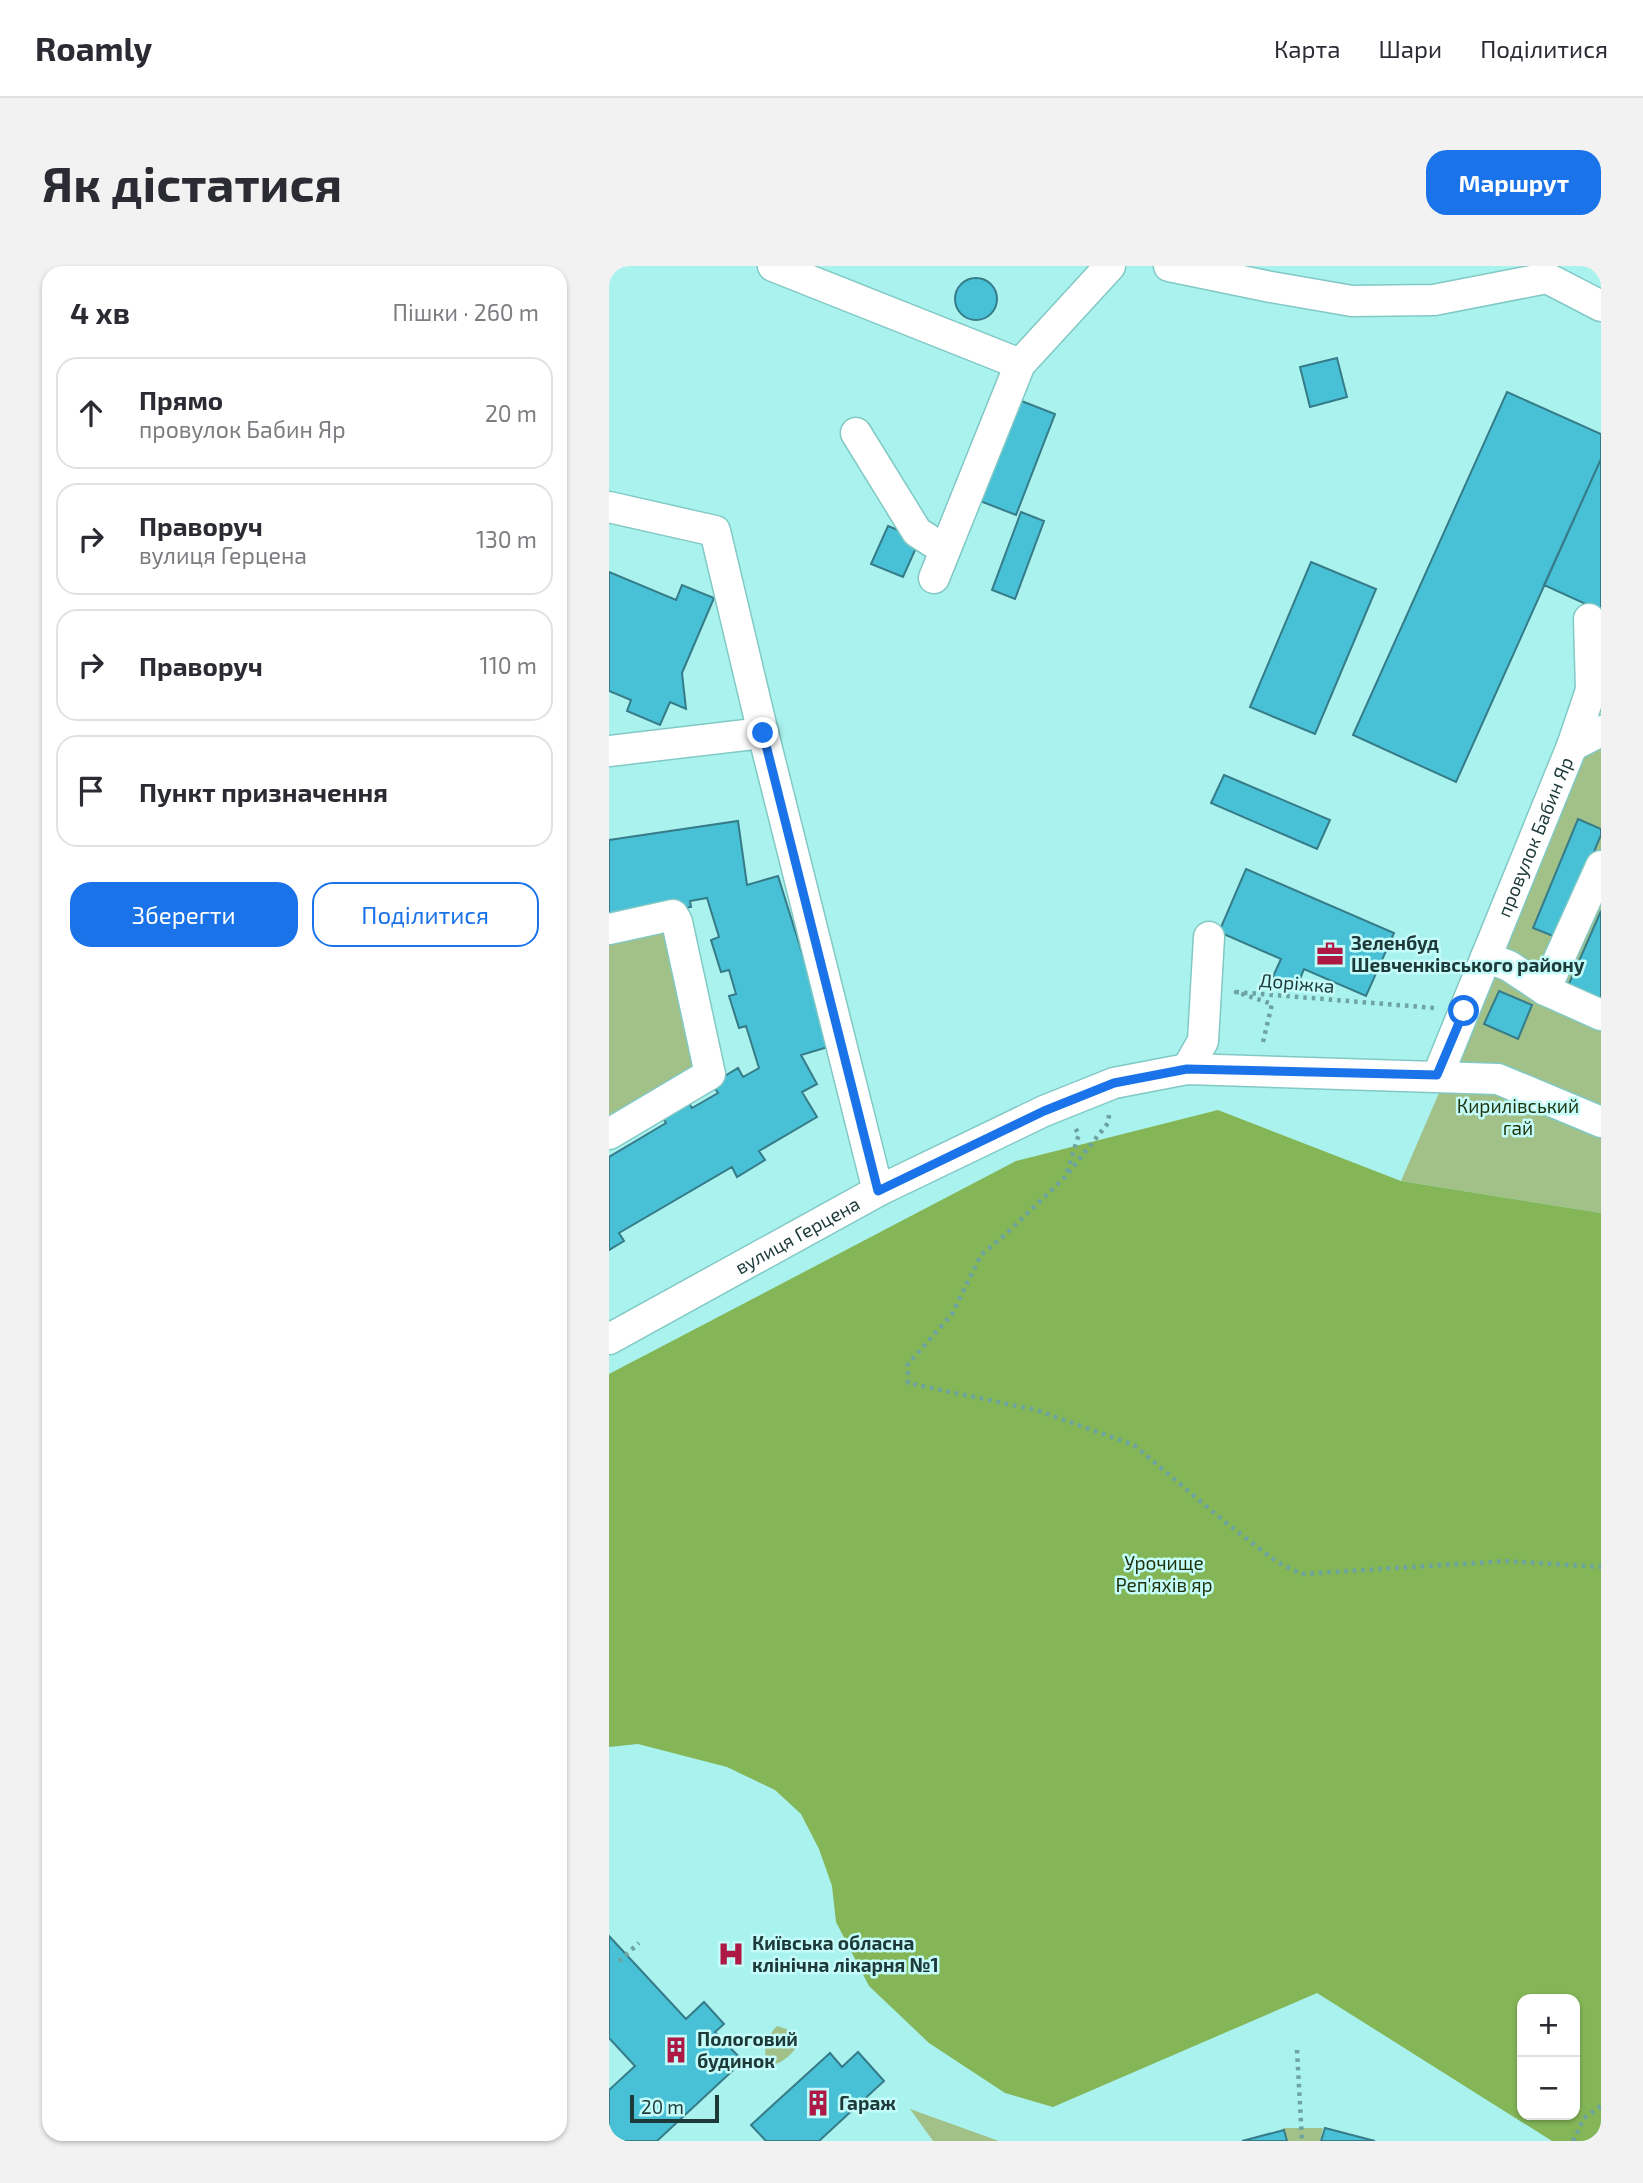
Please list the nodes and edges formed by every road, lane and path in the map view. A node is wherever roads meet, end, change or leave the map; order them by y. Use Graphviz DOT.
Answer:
graph roads {
  1 [pos="773,266"];
  2 [pos="1110,266"];
  3 [pos="1169,266"];
  4 [pos="1550,272"];
  5 [pos="1601,306"];
  6 [pos="1020,364"];
  7 [pos="856,433"];
  8 [pos="609,507"];
  9 [pos="945,550"];
  10 [pos="934,578"];
  11 [pos="1589,619"];
  12 [pos="1601,731"];
  13 [pos="763,733"];
  14 [pos="1572,746"];
  15 [pos="615,747"];
  16 [pos="1601,866"];
  17 [pos="609,929"];
  18 [pos="1209,937"];
  19 [pos="1486,957"];
  20 [pos="1545,990"];
  21 [pos="1464,1011"];
  22 [pos="1601,1015"];
  23 [pos="1187,1069"];
  24 [pos="1256,1070"];
  25 [pos="1437,1075"];
  26 [pos="1114,1083"];
  27 [pos="1057,1106"];
  28 [pos="1601,1122"];
  29 [pos="609,1134"];
  30 [pos="1066,1176"];
  31 [pos="878,1191"];
  32 [pos="609,1339"];
  33 [pos="1601,1567"];
  34 [pos="639,1943"];
  35 [pos="618,1961"];
  36 [pos="1297,2050"];
  37 [pos="1601,2106"];
  38 [pos="1302,2141"];
  39 [pos="1573,2141"];
  1 -- 6 [label="street"];
  2 -- 6 [label="street"];
  3 -- 4 [label="street"];
  4 -- 5 [label="street"];
  6 -- 9 [label="street"];
  7 -- 9 [label="street"];
  8 -- 13 [label="street"];
  9 -- 10 [label="street"];
  11 -- 14 [label="street"];
  12 -- 14 [label="street, провулок Бабин Яр"];
  13 -- 15 [label="street"];
  13 -- 31 [label="street"];
  14 -- 19 [label="street, провулок Бабин Яр"];
  16 -- 20 [label="street"];
  17 -- 29 [label="street"];
  18 -- 23 [label="street"];
  19 -- 20 [label="street"];
  19 -- 21 [label="street, провулок Бабин Яр"];
  20 -- 22 [label="street"];
  21 -- 24 [label="path, Доріжка"];
  21 -- 25 [label="street, провулок Бабин Яр"];
  23 -- 24 [label="street, вулиця Герцена"];
  23 -- 26 [label="street, вулиця Герцена"];
  24 -- 25 [label="street, вулиця Герцена"];
  25 -- 28 [label="street, вулиця Герцена"];
  26 -- 27 [label="street, вулиця Герцена"];
  26 -- 30 [label="path"];
  27 -- 30 [label="path"];
  27 -- 31 [label="street, вулиця Герцена"];
  30 -- 33 [label="path"];
  31 -- 32 [label="street, вулиця Герцена"];
  34 -- 35 [label="path"];
  36 -- 38 [label="path"];
  37 -- 39 [label="path"];
}
